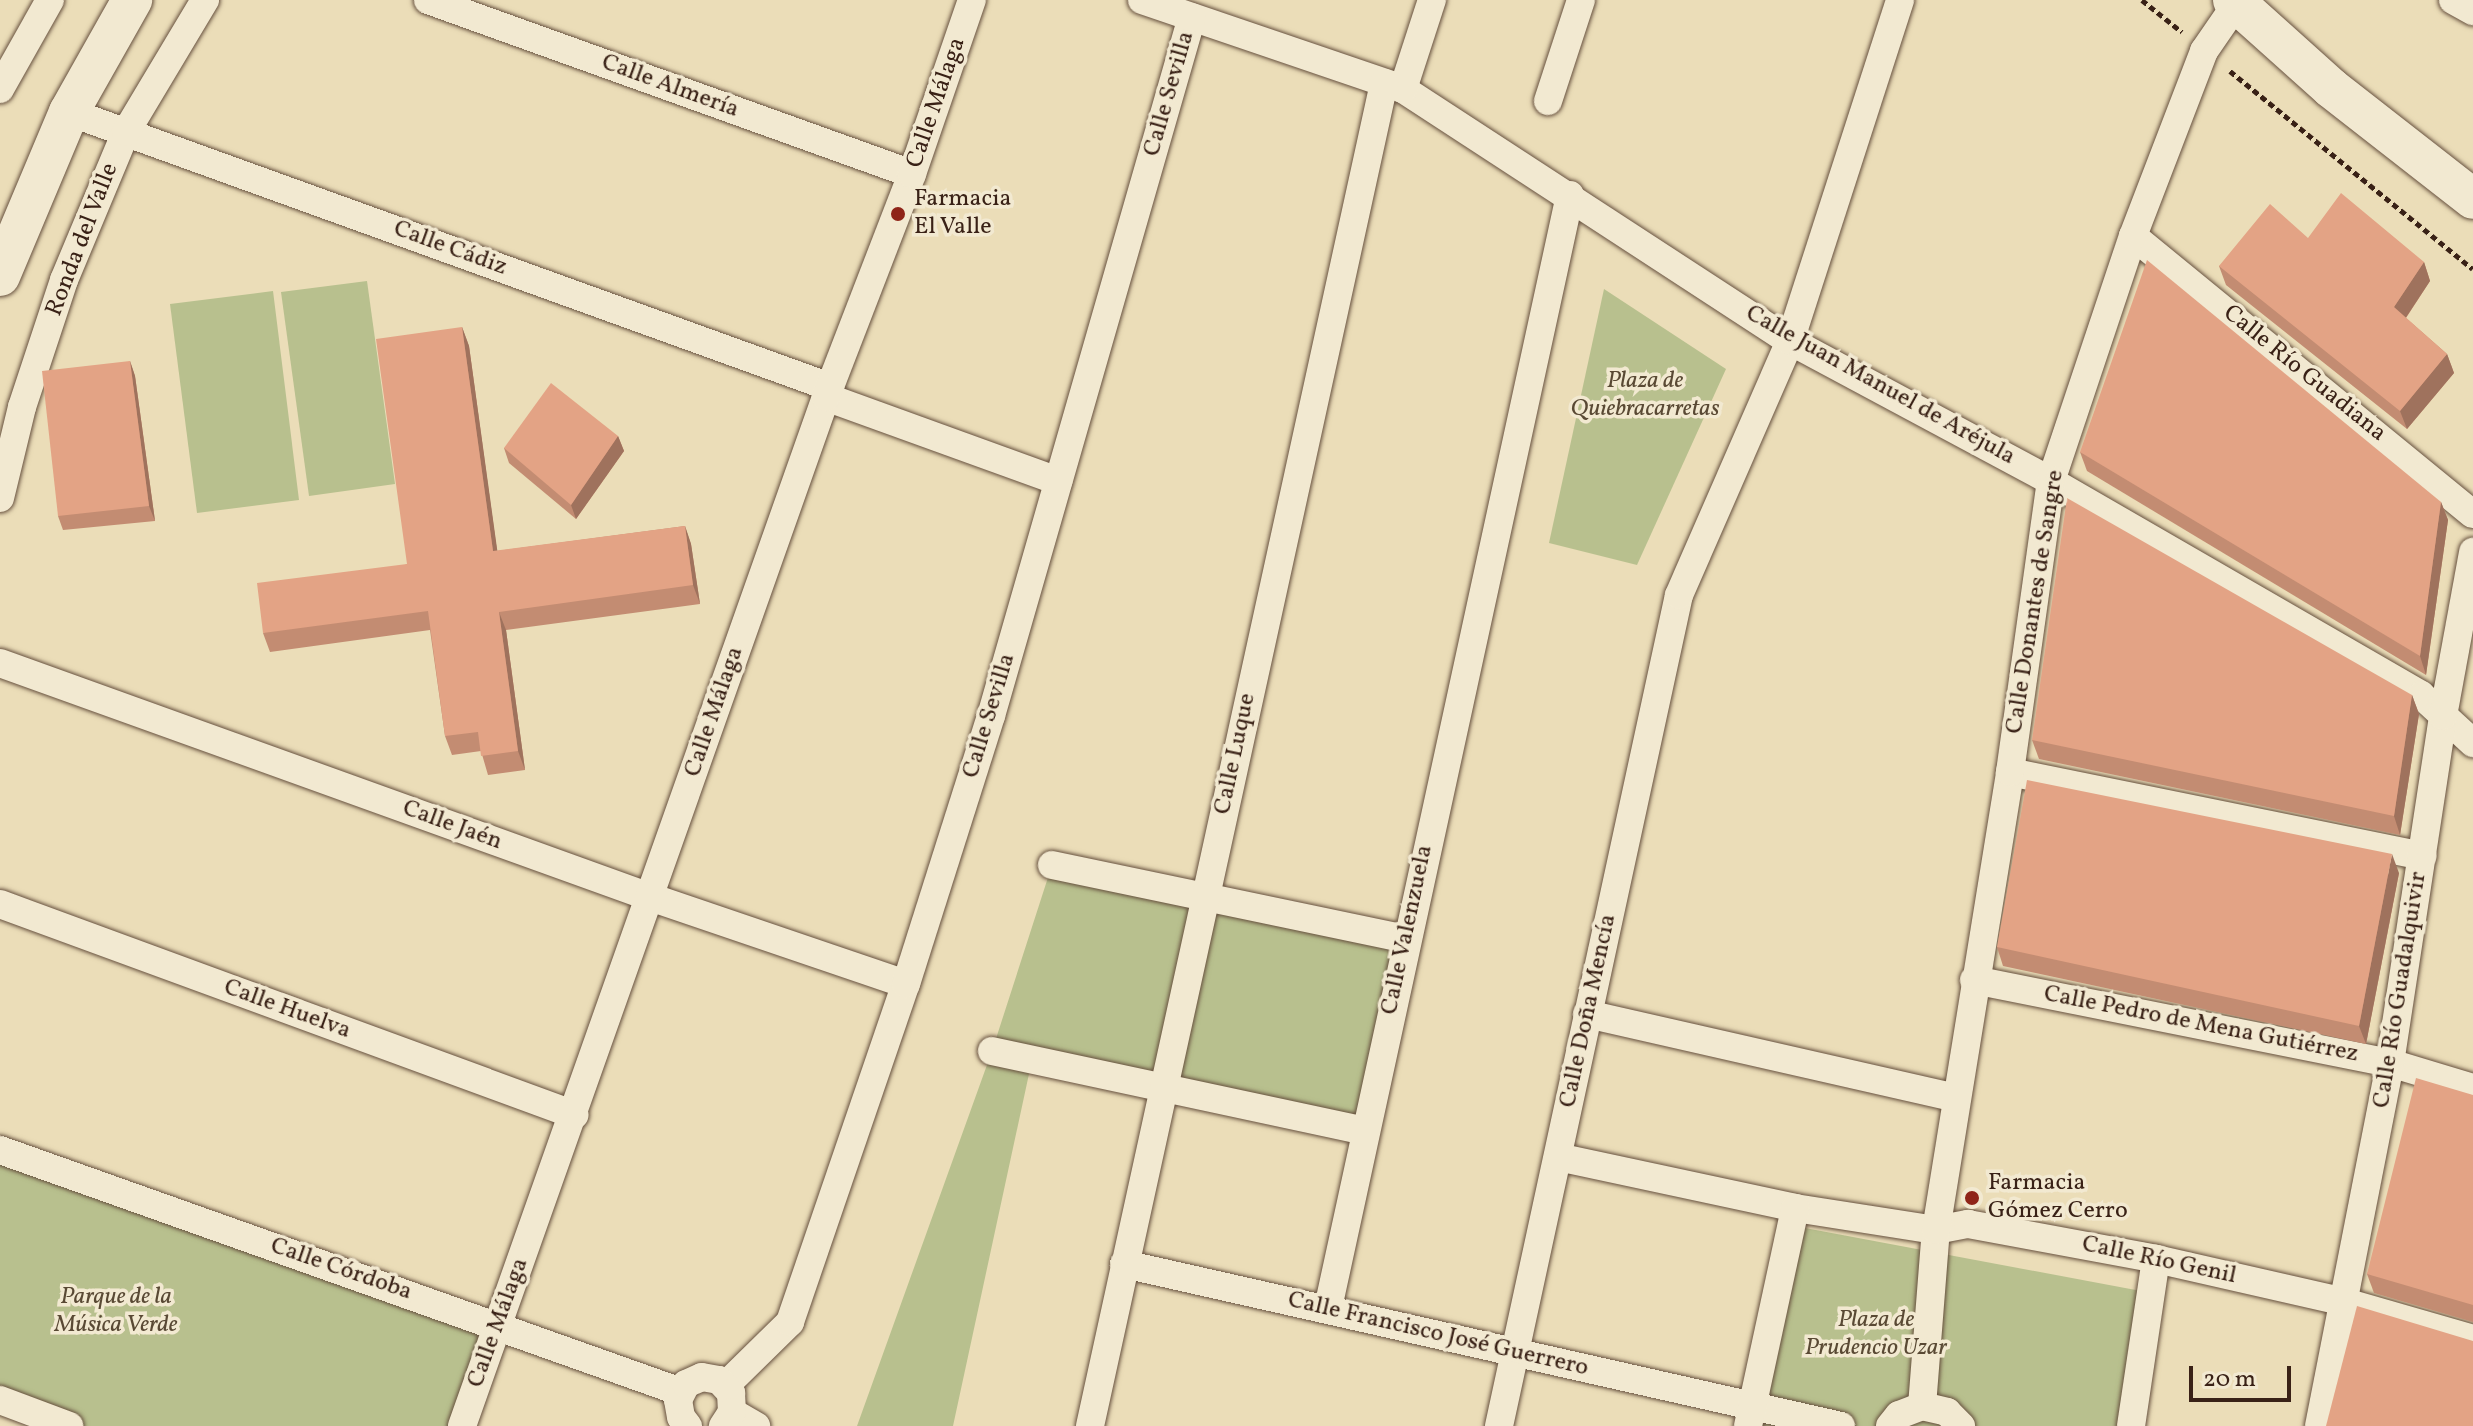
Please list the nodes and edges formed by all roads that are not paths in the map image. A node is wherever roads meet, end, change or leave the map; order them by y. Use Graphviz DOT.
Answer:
graph roads {
  1 [pos="50,0"];
  2 [pos="132,0"];
  3 [pos="205,0"];
  4 [pos="428,0"];
  5 [pos="972,0"];
  6 [pos="1142,0"];
  7 [pos="1432,0"];
  8 [pos="1581,0"];
  9 [pos="1900,0"];
  10 [pos="2453,0"];
  11 [pos="2238,1"];
  12 [pos="2473,11"];
  13 [pos="1192,17"];
  14 [pos="2,80"];
  15 [pos="1394,86"];
  16 [pos="1548,101"];
  17 [pos="69,112"];
  18 [pos="126,132"];
  19 [pos="912,174"];
  20 [pos="1570,195"];
  21 [pos="2473,199"];
  22 [pos="2133,236"];
  23 [pos="0,276"];
  24 [pos="1790,341"];
  25 [pos="828,392"];
  26 [pos="1058,481"];
  27 [pos="2051,481"];
  28 [pos="0,498"];
  29 [pos="2473,514"];
  30 [pos="2473,552"];
  31 [pos="0,663"];
  32 [pos="2443,716"];
  33 [pos="2473,743"];
  34 [pos="2010,772"];
  35 [pos="2423,856"];
  36 [pos="1052,865"];
  37 [pos="650,897"];
  38 [pos="1205,897"];
  39 [pos="0,904"];
  40 [pos="1406,939"];
  41 [pos="1974,980"];
  42 [pos="906,984"];
  43 [pos="1587,1014"];
  44 [pos="992,1051"];
  45 [pos="2390,1063"];
  46 [pos="2473,1088"];
  47 [pos="1164,1089"];
  48 [pos="1957,1098"];
  49 [pos="575,1115"];
  50 [pos="1364,1131"];
  51 [pos="0,1150"];
  52 [pos="1558,1157"];
  53 [pos="1795,1208"];
  54 [pos="1936,1230"];
  55 [pos="2156,1259"];
  56 [pos="1124,1264"];
  57 [pos="2345,1302"];
  58 [pos="1328,1308"];
  59 [pos="498,1326"];
  60 [pos="2473,1339"];
  61 [pos="1513,1353"];
  62 [pos="681,1392"];
  63 [pos="0,1400"];
  64 [pos="1922,1406"];
  65 [pos="734,1412"];
  66 [pos="1750,1416"];
  67 [pos="687,1425"];
  68 [pos="69,1426"];
  69 [pos="462,1426"];
  70 [pos="1090,1426"];
  71 [pos="1499,1426"];
  72 [pos="1841,1426"];
  73 [pos="1890,1426"];
  74 [pos="1961,1426"];
  75 [pos="2131,1426"];
  76 [pos="2319,1426"];
  1 -- 14 [label="street"];
  2 -- 17 [label="street"];
  3 -- 18 [label="street, Ronda del Valle"];
  4 -- 19 [label="street, Calle Almería"];
  5 -- 19 [label="street, Calle Málaga"];
  6 -- 13 [label="street, Calle Juan Manuel de Aréjula"];
  7 -- 15 [label="street, Calle Luque"];
  8 -- 16 [label="street"];
  9 -- 24 [label="street"];
  10 -- 12 [label="street"];
  11 -- 21 [label="street"];
  11 -- 22 [label="street, Calle Donantes de Sangre"];
  13 -- 15 [label="street, Calle Juan Manuel de Aréjula"];
  13 -- 26 [label="street, Calle Sevilla"];
  15 -- 20 [label="street, Calle Juan Manuel de Aréjula"];
  15 -- 38 [label="street, Calle Luque"];
  17 -- 18 [label="street, Calle Cádiz"];
  17 -- 23 [label="street"];
  18 -- 25 [label="street, Calle Cádiz"];
  18 -- 28 [label="street, Ronda del Valle"];
  19 -- 25 [label="street, Calle Málaga"];
  20 -- 24 [label="street, Calle Juan Manuel de Aréjula"];
  20 -- 40 [label="street, Calle Valenzuela"];
  22 -- 27 [label="street, Calle Donantes de Sangre"];
  22 -- 29 [label="street, Calle Río Guadiana"];
  24 -- 27 [label="street, Calle Juan Manuel de Aréjula"];
  24 -- 43 [label="street, Calle Doña Mencía"];
  25 -- 26 [label="street, Calle Cádiz"];
  25 -- 37 [label="street, Calle Málaga"];
  26 -- 42 [label="street, Calle Sevilla"];
  27 -- 32 [label="street, Calle Juan Manuel de Aréjula"];
  27 -- 34 [label="street, Calle Donantes de Sangre"];
  30 -- 32 [label="street, Calle Río Guadalquivir"];
  31 -- 37 [label="street, Calle Jaén"];
  32 -- 33 [label="street, Calle Juan Manuel de Aréjula"];
  32 -- 35 [label="street, Calle Río Guadalquivir"];
  34 -- 35 [label="street"];
  34 -- 41 [label="street, Calle Donantes de Sangre"];
  35 -- 45 [label="street, Calle Río Guadalquivir"];
  36 -- 38 [label="street"];
  37 -- 42 [label="street, Calle Jaén"];
  37 -- 49 [label="street, Calle Málaga"];
  38 -- 40 [label="street"];
  38 -- 47 [label="street, Calle Luque"];
  39 -- 49 [label="street, Calle Huelva"];
  40 -- 50 [label="street, Calle Valenzuela"];
  41 -- 45 [label="street, Calle Pedro de Mena Gutiérrez"];
  41 -- 48 [label="street, Calle Donantes de Sangre"];
  42 -- 65 [label="street, Calle Sevilla"];
  43 -- 48 [label="street"];
  43 -- 52 [label="street, Calle Doña Mencía"];
  44 -- 47 [label="street"];
  45 -- 46 [label="street, Calle Pedro de Mena Gutiérrez"];
  45 -- 57 [label="street, Calle Río Guadalquivir"];
  47 -- 50 [label="street"];
  47 -- 56 [label="street, Calle Luque"];
  48 -- 54 [label="street, Calle Donantes de Sangre"];
  49 -- 59 [label="street, Calle Málaga"];
  50 -- 58 [label="street, Calle Valenzuela"];
  51 -- 59 [label="street, Calle Córdoba"];
  52 -- 53 [label="street, Calle Río Genil"];
  52 -- 61 [label="street, Calle Doña Mencía"];
  53 -- 54 [label="street, Calle Río Genil"];
  53 -- 66 [label="street"];
  54 -- 55 [label="street, Calle Río Genil"];
  54 -- 64 [label="street, Calle Donantes de Sangre"];
  55 -- 57 [label="street, Calle Río Genil"];
  55 -- 75 [label="street"];
  56 -- 58 [label="street, Calle Francisco José Guerrero"];
  56 -- 70 [label="street, Calle Luque"];
  57 -- 60 [label="street, Calle Río Genil"];
  57 -- 76 [label="street, Calle Río Guadalquivir"];
  58 -- 61 [label="street, Calle Francisco José Guerrero"];
  59 -- 62 [label="street, Calle Córdoba"];
  59 -- 69 [label="street, Calle Málaga"];
  61 -- 66 [label="street, Calle Francisco José Guerrero"];
  61 -- 71 [label="street, Calle Doña Mencía"];
  62 -- 65 [label="street"];
  62 -- 67 [label="street"];
  63 -- 68 [label="street"];
  64 -- 73 [label="street"];
  64 -- 74 [label="street"];
  66 -- 72 [label="street, Calle Francisco José Guerrero"];
}
